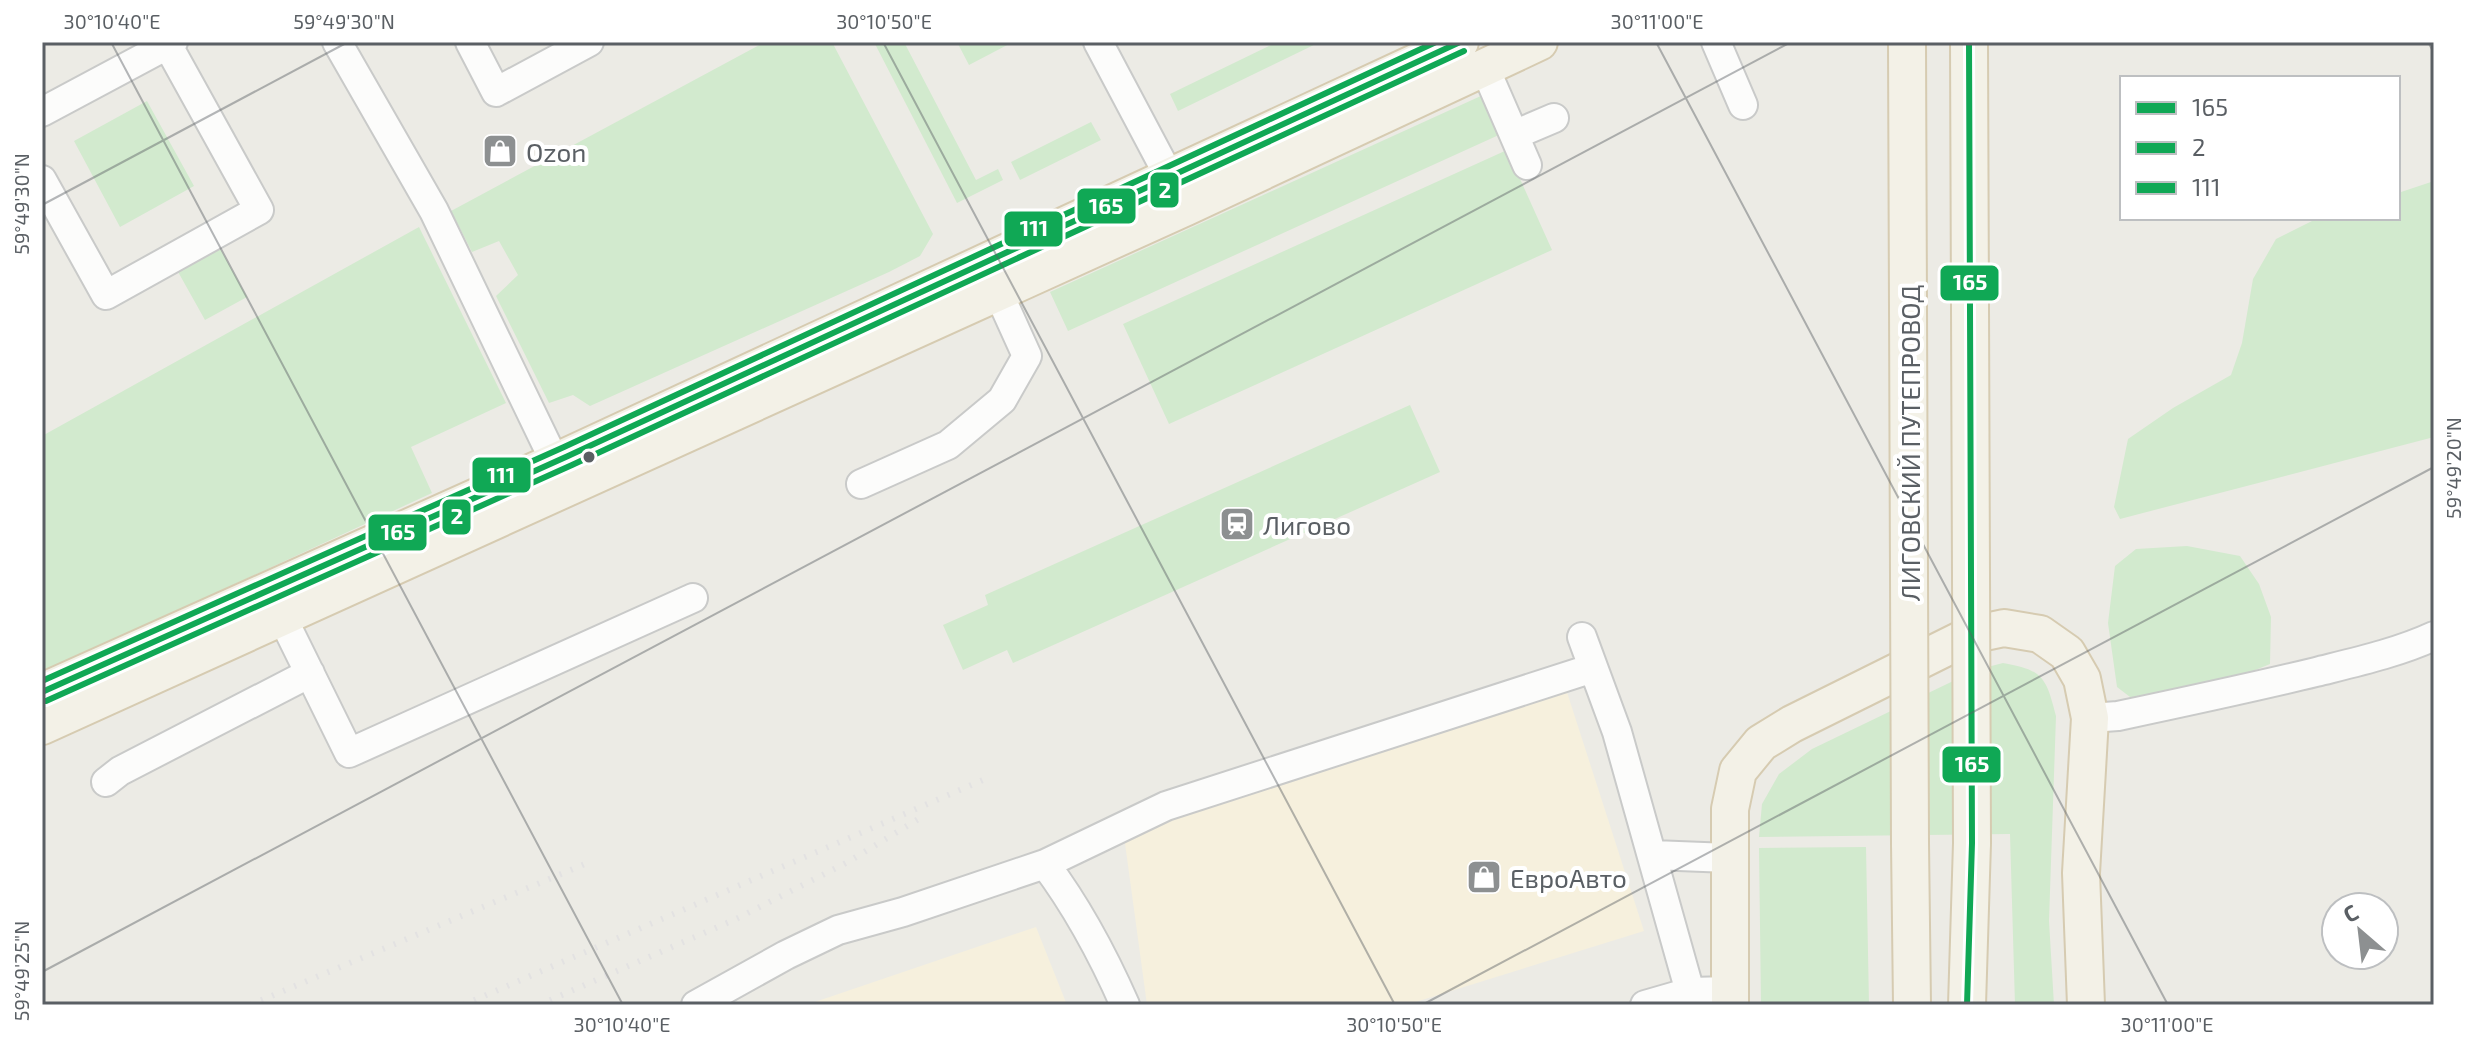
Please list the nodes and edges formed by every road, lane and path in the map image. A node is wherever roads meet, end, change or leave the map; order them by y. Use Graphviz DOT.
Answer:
graph roads {
  1 [pos="337,42"];
  2 [pos="470,42"];
  3 [pos="589,42"];
  4 [pos="1098,42"];
  5 [pos="1539,42"];
  6 [pos="1716,42"];
  7 [pos="1907,42"];
  8 [pos="1969,42"];
  9 [pos="168,43"];
  10 [pos="1420,50"];
  11 [pos="1472,54"];
  12 [pos="1743,105"];
  13 [pos="42,112"];
  14 [pos="1554,118"];
  15 [pos="1514,135"];
  16 [pos="1527,165"];
  17 [pos="1169,176"];
  18 [pos="42,180"];
  19 [pos="998,292"];
  20 [pos="555,462"];
  21 [pos="861,484"];
  22 [pos="693,598"];
  23 [pos="282,617"];
  24 [pos="2434,636"];
  25 [pos="1582,637"];
  26 [pos="1593,668"];
  27 [pos="310,673"];
  28 [pos="42,692"];
  29 [pos="2090,718"];
  30 [pos="42,726"];
  31 [pos="106,782"];
  32 [pos="1653,855"];
  33 [pos="1729,858"];
  34 [pos="1045,864"];
  35 [pos="1690,992"];
  36 [pos="1730,998"];
  37 [pos="696,1005"];
  38 [pos="1125,1005"];
  39 [pos="1645,1005"];
  40 [pos="1912,1005"];
  41 [pos="1967,1005"];
  42 [pos="2086,1005"];
  1 -- 20 [label="street"];
  2 -- 3 [label="street"];
  4 -- 17 [label="street"];
  5 -- 11 [label="main road"];
  6 -- 12 [label="street"];
  7 -- 40 [label="main road, ЛИГОВСКИЙ ПУТЕПРОВОД, bridge"];
  8 -- 41 [label="main road, bridge"];
  9 -- 13 [label="street"];
  9 -- 18 [label="street"];
  10 -- 11 [label="main road"];
  10 -- 17 [label="main road"];
  11 -- 15 [label="street"];
  11 -- 19 [label="main road"];
  14 -- 15 [label="street"];
  15 -- 16 [label="street"];
  17 -- 20 [label="main road"];
  19 -- 21 [label="street"];
  19 -- 23 [label="main road"];
  20 -- 28 [label="main road"];
  22 -- 27 [label="street"];
  23 -- 27 [label="street"];
  23 -- 30 [label="main road"];
  24 -- 29 [label="street"];
  25 -- 26 [label="street"];
  26 -- 32 [label="street"];
  26 -- 34 [label="street"];
  27 -- 31 [label="street"];
  29 -- 33 [label="main road"];
  29 -- 42 [label="main road"];
  32 -- 33 [label="street"];
  32 -- 35 [label="street"];
  33 -- 36 [label="main road"];
  34 -- 37 [label="street"];
  34 -- 38 [label="street"];
  35 -- 36 [label="street"];
  35 -- 39 [label="street"];
}
